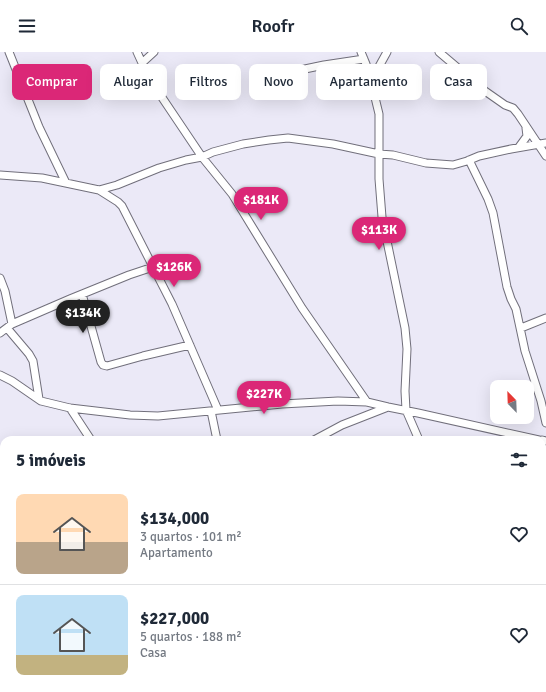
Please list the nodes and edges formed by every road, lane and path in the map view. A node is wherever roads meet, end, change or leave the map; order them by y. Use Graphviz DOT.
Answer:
graph roads {
  1 [pos="9,52"];
  2 [pos="137,52"];
  3 [pos="154,52"];
  4 [pos="387,52"];
  5 [pos="439,52"];
  6 [pos="362,55"];
  7 [pos="142,63"];
  8 [pos="380,64"];
  9 [pos="308,68"];
  10 [pos="376,100"];
  11 [pos="526,127"];
  12 [pos="542,144"];
  13 [pos="519,147"];
  14 [pos="379,154"];
  15 [pos="546,156"];
  16 [pos="202,157"];
  17 [pos="469,160"];
  18 [pos="0,175"];
  19 [pos="66,183"];
  20 [pos="99,190"];
  21 [pos="153,267"];
  22 [pos="0,278"];
  23 [pos="82,294"];
  24 [pos="546,318"];
  25 [pos="10,326"];
  26 [pos="521,328"];
  27 [pos="0,333"];
  28 [pos="190,345"];
  29 [pos="0,375"];
  30 [pos="39,399"];
  31 [pos="367,402"];
  32 [pos="388,407"];
  33 [pos="70,408"];
  34 [pos="215,410"];
  35 [pos="406,410"];
  36 [pos="546,423"];
  37 [pos="88,436"];
  38 [pos="217,436"];
  39 [pos="322,436"];
  40 [pos="417,436"];
  41 [pos="521,436"];
  1 -- 19 [label="street"];
  2 -- 7 [label="street"];
  3 -- 7 [label="street"];
  4 -- 8 [label="street"];
  5 -- 11 [label="street"];
  6 -- 9 [label="street"];
  7 -- 16 [label="street"];
  10 -- 14 [label="street"];
  11 -- 12 [label="street"];
  11 -- 13 [label="street"];
  12 -- 13 [label="street"];
  12 -- 15 [label="street"];
  13 -- 17 [label="street"];
  14 -- 16 [label="street"];
  14 -- 17 [label="street"];
  14 -- 35 [label="street"];
  16 -- 20 [label="street"];
  16 -- 31 [label="street"];
  17 -- 26 [label="street"];
  18 -- 19 [label="street"];
  19 -- 20 [label="street"];
  20 -- 21 [label="street"];
  21 -- 23 [label="street"];
  21 -- 28 [label="street"];
  22 -- 25 [label="street"];
  23 -- 25 [label="street"];
  23 -- 28 [label="street"];
  24 -- 26 [label="street"];
  25 -- 27 [label="street"];
  25 -- 30 [label="street"];
  26 -- 36 [label="street"];
  28 -- 34 [label="street"];
  29 -- 30 [label="street"];
  30 -- 33 [label="street"];
  31 -- 32 [label="street"];
  31 -- 34 [label="street"];
  32 -- 35 [label="street"];
  32 -- 39 [label="street"];
  33 -- 34 [label="street"];
  33 -- 37 [label="street"];
  34 -- 38 [label="street"];
  35 -- 40 [label="street"];
  35 -- 41 [label="street"];
}
